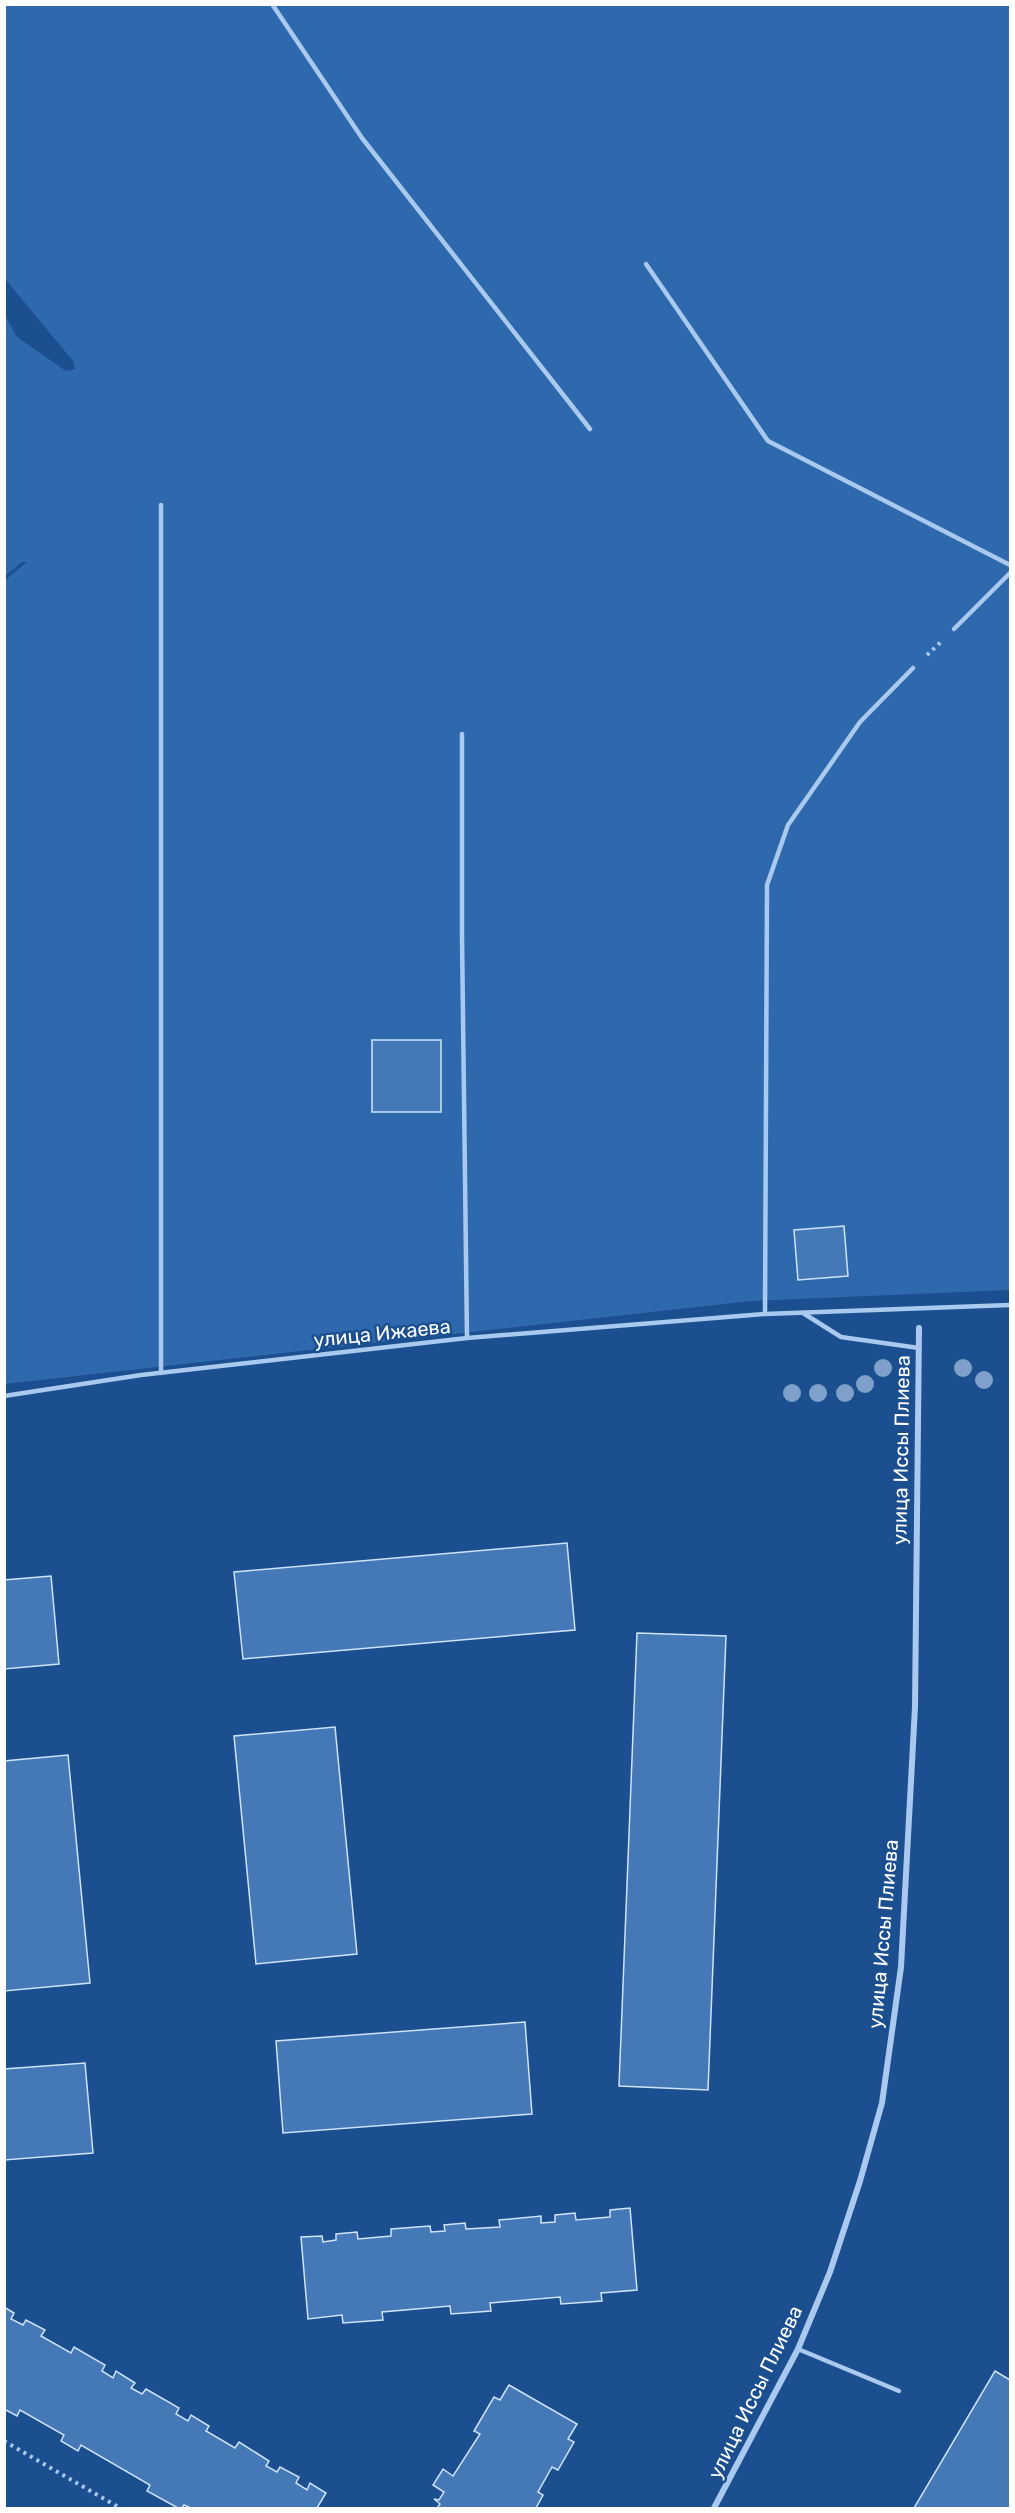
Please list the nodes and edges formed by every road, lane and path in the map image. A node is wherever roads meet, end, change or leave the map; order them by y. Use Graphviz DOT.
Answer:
graph roads {
  1 [pos="272,4"];
  2 [pos="645,264"];
  3 [pos="590,429"];
  4 [pos="161,505"];
  5 [pos="1011,566"];
  6 [pos="1011,573"];
  7 [pos="954,629"];
  8 [pos="913,668"];
  9 [pos="462,734"];
  10 [pos="1011,1305"];
  11 [pos="802,1312"];
  12 [pos="765,1314"];
  13 [pos="919,1328"];
  14 [pos="467,1338"];
  15 [pos="919,1348"];
  16 [pos="161,1372"];
  17 [pos="4,1396"];
  18 [pos="798,2349"];
  19 [pos="898,2391"];
  20 [pos="4,2441"];
  21 [pos="120,2508"];
  22 [pos="714,2508"];
  1 -- 3 [label="lane"];
  2 -- 5 [label="lane"];
  4 -- 16 [label="lane"];
  6 -- 7 [label="lane"];
  7 -- 8 [label="path"];
  8 -- 12 [label="lane"];
  9 -- 14 [label="lane"];
  10 -- 11 [label="lane, улица Ижаева"];
  11 -- 12 [label="lane, улица Ижаева"];
  11 -- 15 [label="lane"];
  12 -- 14 [label="lane, улица Ижаева"];
  13 -- 15 [label="street, улица Иссы Плиева"];
  14 -- 16 [label="lane, улица Ижаева"];
  15 -- 18 [label="street, улица Иссы Плиева"];
  16 -- 17 [label="lane, улица Ижаева"];
  18 -- 19 [label="lane"];
  18 -- 22 [label="street, улица Иссы Плиева"];
  20 -- 21 [label="path"];
}
